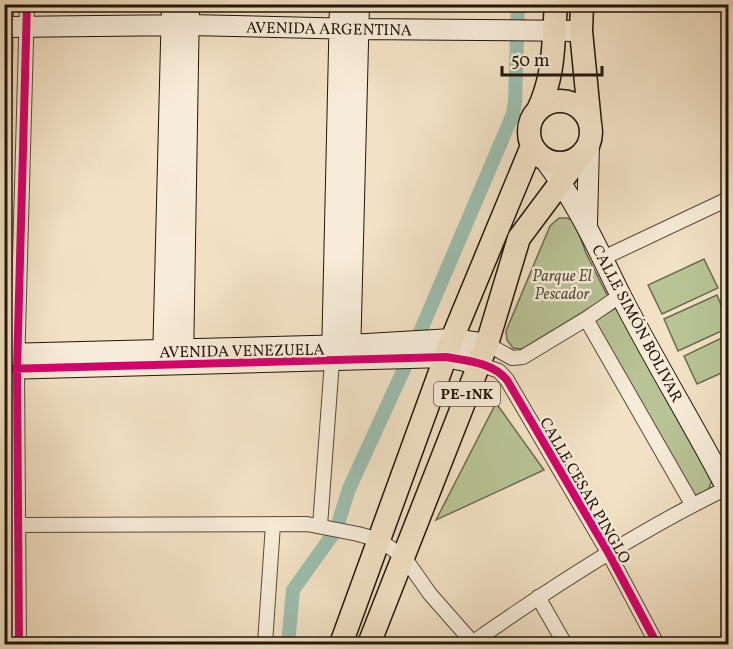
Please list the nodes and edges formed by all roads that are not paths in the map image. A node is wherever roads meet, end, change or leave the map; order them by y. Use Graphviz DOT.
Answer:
graph roads {
  1 [pos="6,4"];
  2 [pos="27,4"];
  3 [pos="172,4"];
  4 [pos="189,4"];
  5 [pos="340,4"];
  6 [pos="359,4"];
  7 [pos="556,4"];
  8 [pos="582,4"];
  9 [pos="180,26"];
  10 [pos="5,27"];
  11 [pos="27,27"];
  12 [pos="349,29"];
  13 [pos="554,29"];
  14 [pos="581,31"];
  15 [pos="538,110"];
  16 [pos="4,121"];
  17 [pos="587,141"];
  18 [pos="538,152"];
  19 [pos="561,181"];
  20 [pos="729,199"];
  21 [pos="537,212"];
  22 [pos="585,220"];
  23 [pos="603,258"];
  24 [pos="621,295"];
  25 [pos="586,319"];
  26 [pos="449,348"];
  27 [pos="341,353"];
  28 [pos="483,354"];
  29 [pos="173,358"];
  30 [pos="11,362"];
  31 [pos="728,490"];
  32 [pos="692,504"];
  33 [pos="273,524"];
  34 [pos="11,525"];
  35 [pos="320,526"];
  36 [pos="379,540"];
  37 [pos="609,554"];
  38 [pos="404,556"];
  39 [pos="538,597"];
  40 [pos="473,644"];
  41 [pos="19,645"];
  42 [pos="265,645"];
  43 [pos="341,645"];
  44 [pos="369,645"];
  45 [pos="565,645"];
  46 [pos="657,645"];
  1 -- 10 [label="street"];
  2 -- 11 [label="street"];
  3 -- 9 [label="street"];
  4 -- 9 [label="street"];
  5 -- 12 [label="street"];
  6 -- 12 [label="street"];
  7 -- 13 [label="main road, PE-1NK"];
  8 -- 14 [label="main road"];
  9 -- 11 [label="street, AVENIDA ARGENTINA"];
  9 -- 12 [label="street, AVENIDA ARGENTINA"];
  9 -- 29 [label="street"];
  10 -- 11 [label="street, AVENIDA ARGENTINA"];
  10 -- 16 [label="street"];
  11 -- 30 [label="street"];
  12 -- 13 [label="street, AVENIDA ARGENTINA"];
  12 -- 27 [label="street"];
  13 -- 14 [label="street, AVENIDA ARGENTINA"];
  13 -- 15 [label="main road, PE-1NK"];
  14 -- 17 [label="main road"];
  15 -- 17 [label="main road"];
  15 -- 18 [label="main road, PE-1NK"];
  17 -- 18 [label="main road"];
  17 -- 19 [label="main road, PE-1NK"];
  17 -- 22 [label="street, CALLE SIMÓN BOLIVAR"];
  18 -- 19 [label="street"];
  18 -- 26 [label="main road, PE-1NK"];
  19 -- 21 [label="main road, PE-1NK"];
  19 -- 22 [label="street"];
  20 -- 23 [label="street"];
  21 -- 22 [label="street"];
  21 -- 28 [label="main road, PE-1NK"];
  22 -- 23 [label="street, CALLE SIMÓN BOLIVAR"];
  23 -- 24 [label="street, CALLE SIMÓN BOLIVAR"];
  24 -- 25 [label="street"];
  24 -- 31 [label="street, CALLE SIMÓN BOLIVAR"];
  25 -- 28 [label="street"];
  25 -- 32 [label="street"];
  26 -- 27 [label="street, AVENIDA VENEZUELA"];
  26 -- 28 [label="street, AVENIDA VENEZUELA"];
  26 -- 36 [label="main road, PE-1NK"];
  27 -- 29 [label="street, AVENIDA VENEZUELA"];
  27 -- 35 [label="street"];
  28 -- 37 [label="street, CALLE CESAR PINGLO"];
  28 -- 38 [label="main road, PE-1NK"];
  29 -- 30 [label="street, AVENIDA VENEZUELA"];
  30 -- 34 [label="street"];
  31 -- 32 [label="street"];
  32 -- 37 [label="street"];
  33 -- 34 [label="street"];
  33 -- 35 [label="street"];
  33 -- 42 [label="street"];
  34 -- 41 [label="street"];
  35 -- 36 [label="street"];
  36 -- 38 [label="street"];
  36 -- 43 [label="main road, PE-1NK"];
  37 -- 39 [label="street"];
  37 -- 46 [label="street, CALLE CESAR PINGLO"];
  38 -- 40 [label="street"];
  38 -- 44 [label="main road, PE-1NK"];
  39 -- 40 [label="street"];
  39 -- 45 [label="street"];
}
